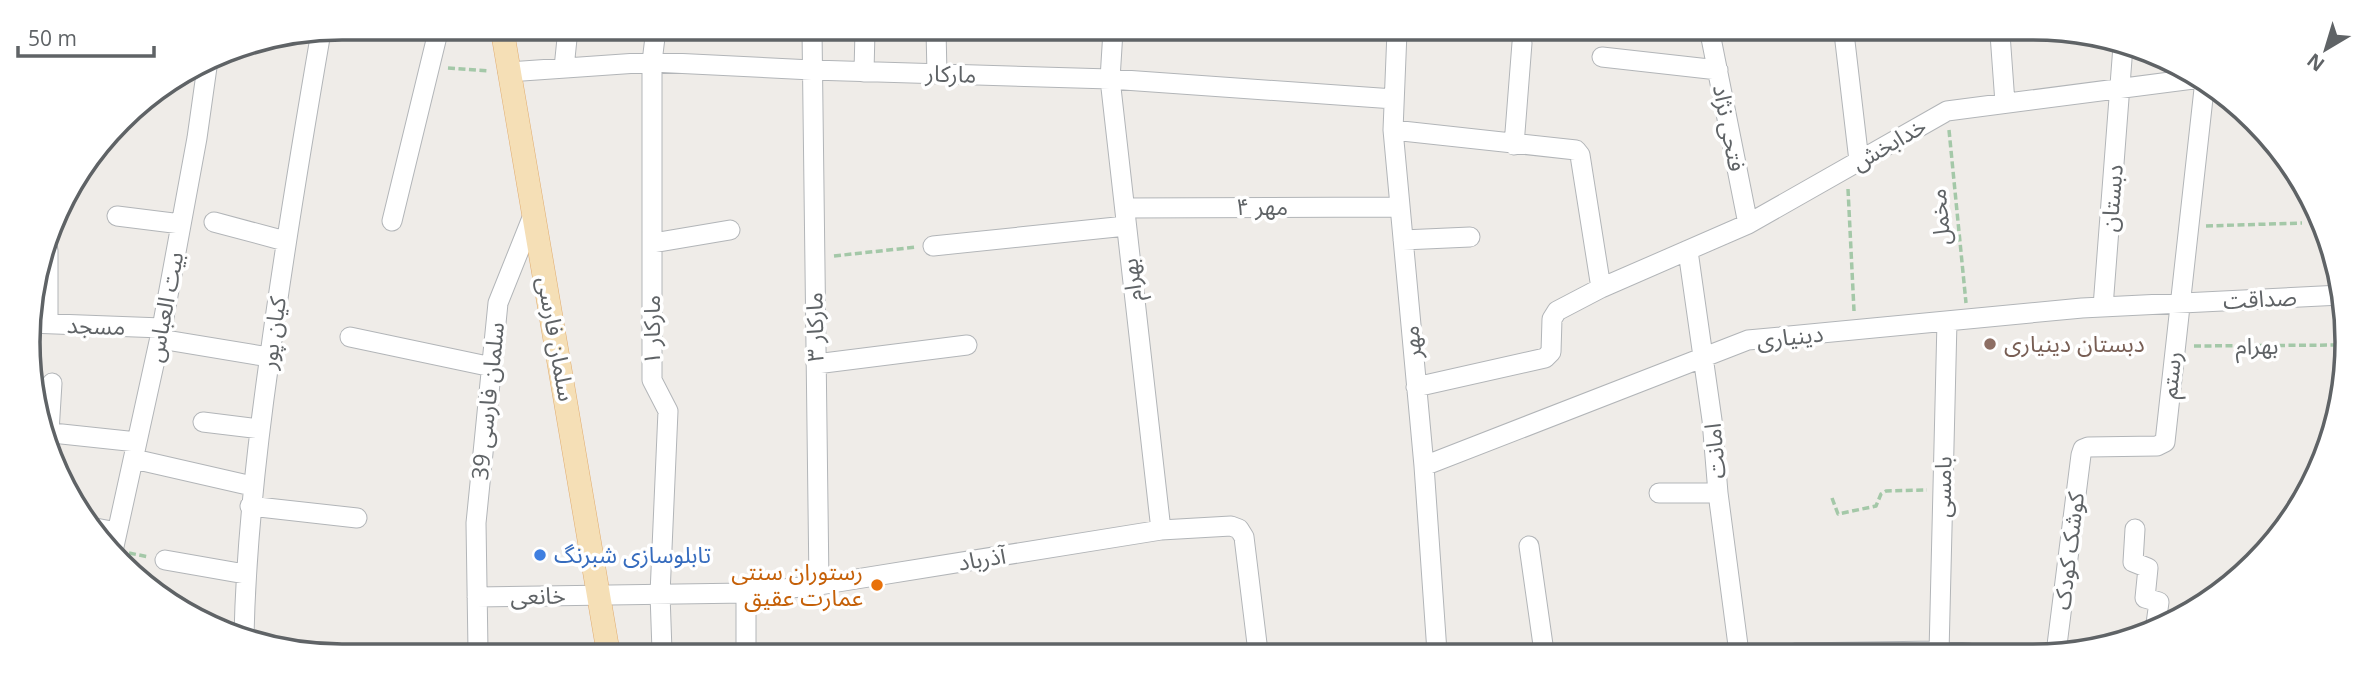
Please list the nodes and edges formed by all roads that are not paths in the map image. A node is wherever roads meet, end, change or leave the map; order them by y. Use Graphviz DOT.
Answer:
graph roads {
  1 [pos="436,40"];
  2 [pos="504,40"];
  3 [pos="567,40"];
  4 [pos="655,40"];
  5 [pos="812,40"];
  6 [pos="865,40"];
  7 [pos="936,40"];
  8 [pos="1112,40"];
  9 [pos="1397,40"];
  10 [pos="1712,40"];
  11 [pos="1844,40"];
  12 [pos="2000,40"];
  13 [pos="319,41"];
  14 [pos="1522,44"];
  15 [pos="2123,54"];
  16 [pos="1602,57"];
  17 [pos="652,62"];
  18 [pos="564,68"];
  19 [pos="1718,69"];
  20 [pos="812,70"];
  21 [pos="508,72"];
  22 [pos="864,72"];
  23 [pos="206,73"];
  24 [pos="937,74"];
  25 [pos="1110,79"];
  26 [pos="2184,81"];
  27 [pos="2121,89"];
  28 [pos="2202,92"];
  29 [pos="1394,99"];
  30 [pos="2005,103"];
  31 [pos="1393,130"];
  32 [pos="1514,145"];
  33 [pos="1853,164"];
  34 [pos="1400,206"];
  35 [pos="534,213"];
  36 [pos="117,216"];
  37 [pos="1125,217"];
  38 [pos="392,221"];
  39 [pos="214,222"];
  40 [pos="181,224"];
  41 [pos="1748,224"];
  42 [pos="730,230"];
  43 [pos="1470,237"];
  44 [pos="1403,240"];
  45 [pos="285,242"];
  46 [pos="653,243"];
  47 [pos="933,246"];
  48 [pos="1688,251"];
  49 [pos="1601,288"];
  50 [pos="2331,296"];
  51 [pos="2179,303"];
  52 [pos="2102,307"];
  53 [pos="1947,321"];
  54 [pos="41,323"];
  55 [pos="161,334"];
  56 [pos="350,337"];
  57 [pos="967,345"];
  58 [pos="269,357"];
  59 [pos="1703,357"];
  60 [pos="816,364"];
  61 [pos="492,367"];
  62 [pos="52,383"];
  63 [pos="1416,387"];
  64 [pos="49,411"];
  65 [pos="202,422"];
  66 [pos="260,429"];
  67 [pos="55,434"];
  68 [pos="2083,449"];
  69 [pos="135,451"];
  70 [pos="1423,466"];
  71 [pos="1659,493"];
  72 [pos="1718,493"];
  73 [pos="251,496"];
  74 [pos="357,518"];
  75 [pos="2135,528"];
  76 [pos="1161,530"];
  77 [pos="116,542"];
  78 [pos="1529,546"];
  79 [pos="165,560"];
  80 [pos="245,574"];
  81 [pos="818,585"];
  82 [pos="746,593"];
  83 [pos="660,594"];
  84 [pos="599,596"];
  85 [pos="477,597"];
  86 [pos="2157,617"];
  87 [pos="244,628"];
  88 [pos="2057,643"];
  89 [pos="478,644"];
  90 [pos="607,644"];
  91 [pos="662,644"];
  92 [pos="746,644"];
  93 [pos="1257,644"];
  94 [pos="1436,644"];
  95 [pos="1543,644"];
  96 [pos="1738,644"];
  97 [pos="1939,644"];
  1 -- 38 [label="street"];
  2 -- 21 [label="main road, سلمان فارسی"];
  3 -- 18 [label="street"];
  4 -- 17 [label="street, مارکار ۱"];
  5 -- 20 [label="street, مارکار ۳"];
  6 -- 22 [label="street"];
  7 -- 24 [label="street"];
  8 -- 25 [label="street, بهرام"];
  9 -- 29 [label="street, مهر"];
  10 -- 19 [label="street, فتحی نژاد"];
  11 -- 33 [label="street"];
  12 -- 30 [label="street"];
  13 -- 45 [label="street, کیان پور"];
  14 -- 32 [label="street"];
  15 -- 27 [label="street, دبستان"];
  16 -- 19 [label="street"];
  17 -- 18 [label="street, مارکار"];
  17 -- 20 [label="street, مارکار"];
  17 -- 46 [label="street, مارکار ۱"];
  18 -- 21 [label="street, مارکار"];
  19 -- 41 [label="street, فتحی نژاد"];
  20 -- 22 [label="street, مارکار"];
  20 -- 60 [label="street, مارکار ۳"];
  21 -- 35 [label="main road, سلمان فارسی"];
  22 -- 24 [label="street, مارکار"];
  23 -- 40 [label="street, بیت العباس"];
  24 -- 25 [label="street, مارکار"];
  25 -- 29 [label="street, مارکار"];
  25 -- 37 [label="street, بهرام"];
  26 -- 27 [label="street, خدابخش"];
  27 -- 30 [label="street, خدابخش"];
  27 -- 52 [label="street, دبستان"];
  28 -- 51 [label="street, رستم"];
  29 -- 31 [label="street, مهر"];
  30 -- 33 [label="street, خدابخش"];
  31 -- 32 [label="street"];
  31 -- 34 [label="street, مهر"];
  32 -- 49 [label="street"];
  33 -- 41 [label="street, خدابخش"];
  34 -- 37 [label="street, مهر ۴"];
  34 -- 44 [label="street, مهر"];
  35 -- 61 [label="street, سلمان فارسی 39"];
  35 -- 84 [label="main road, سلمان فارسی"];
  36 -- 40 [label="street"];
  37 -- 47 [label="street, مهر ۴"];
  37 -- 76 [label="street, بهرام"];
  39 -- 45 [label="street"];
  40 -- 55 [label="street, بیت العباس"];
  41 -- 48 [label="street, خدابخش"];
  42 -- 46 [label="street"];
  43 -- 44 [label="street"];
  44 -- 63 [label="street, مهر"];
  45 -- 58 [label="street, کیان پور"];
  46 -- 83 [label="street, مارکار ۱"];
  48 -- 49 [label="street, خدابخش"];
  48 -- 59 [label="street, امانت"];
  49 -- 63 [label="street, خدابخش"];
  50 -- 51 [label="street, صداقت"];
  51 -- 52 [label="street, دینیاری"];
  51 -- 68 [label="street, رستم"];
  52 -- 53 [label="street, دینیاری"];
  53 -- 59 [label="street, دینیاری"];
  53 -- 97 [label="street, بامسی"];
  54 -- 55 [label="street, مسجد"];
  55 -- 58 [label="street, مسجد"];
  55 -- 69 [label="street, بیت العباس"];
  56 -- 61 [label="street"];
  57 -- 60 [label="street"];
  58 -- 66 [label="street, کیان پور"];
  59 -- 70 [label="street, دینیاری"];
  59 -- 72 [label="street, امانت"];
  60 -- 81 [label="street, مارکار ۳"];
  61 -- 85 [label="street, سلمان فارسی 39"];
  62 -- 64 [label="street"];
  63 -- 70 [label="street, مهر"];
  65 -- 66 [label="street"];
  66 -- 73 [label="street, کیان پور"];
  67 -- 69 [label="street"];
  68 -- 88 [label="street, کوشک کودک"];
  69 -- 73 [label="street"];
  69 -- 77 [label="street, بیت العباس"];
  70 -- 94 [label="street, مهر"];
  71 -- 72 [label="street"];
  72 -- 96 [label="street, امانت"];
  73 -- 74 [label="street"];
  73 -- 80 [label="street, کیان پور"];
  75 -- 86 [label="street"];
  76 -- 81 [label="street, آذرباد"];
  76 -- 93 [label="street, آذرباد"];
  78 -- 95 [label="street"];
  79 -- 80 [label="street"];
  80 -- 87 [label="street, کیان پور"];
  81 -- 82 [label="street, آذرباد"];
  82 -- 83 [label="street, آذرباد"];
  82 -- 92 [label="street"];
  83 -- 84 [label="street, آذرباد"];
  83 -- 91 [label="street, مارکار ۱"];
  84 -- 85 [label="street, خانعی"];
  84 -- 90 [label="main road, سلمان فارسی"];
  85 -- 89 [label="street, سلمان فارسی 39"];
}
